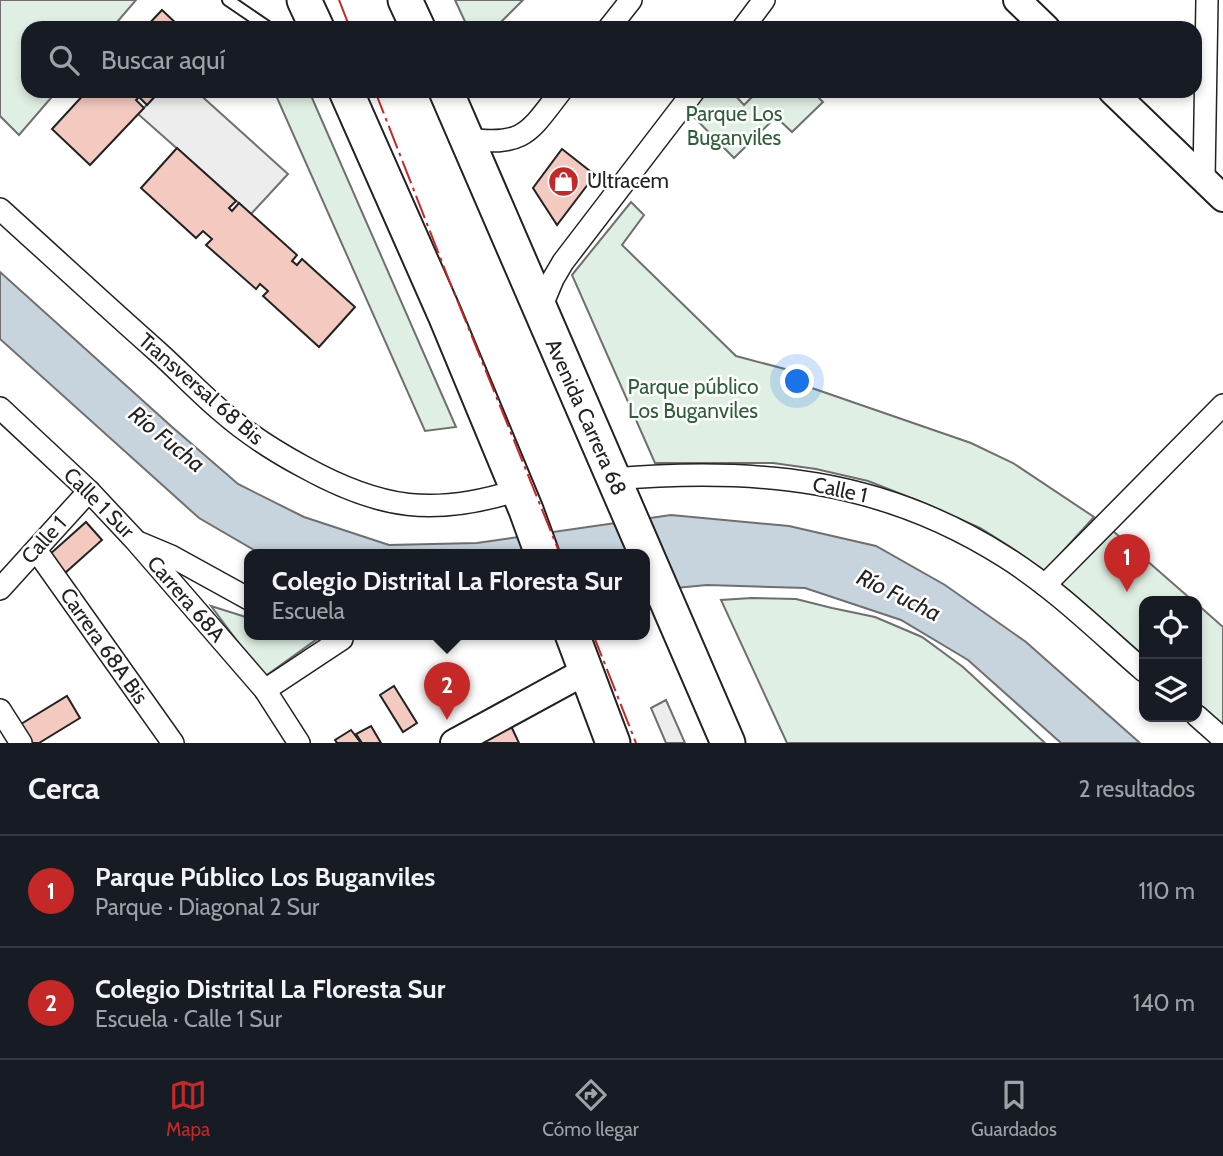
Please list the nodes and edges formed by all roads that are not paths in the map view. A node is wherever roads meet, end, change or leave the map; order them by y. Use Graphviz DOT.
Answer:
graph roads {
  1 [pos="228,0"];
  2 [pos="304,0"];
  3 [pos="405,0"];
  4 [pos="631,0"];
  5 [pos="764,0"];
  6 [pos="1017,0"];
  7 [pos="1206,0"];
  8 [pos="258,21"];
  9 [pos="314,21"];
  10 [pos="415,21"];
  11 [pos="614,21"];
  12 [pos="748,21"];
  13 [pos="1039,21"];
  14 [pos="349,98"];
  15 [pos="449,98"];
  16 [pos="555,98"];
  17 [pos="689,98"];
  18 [pos="1119,98"];
  19 [pos="466,139"];
  20 [pos="1204,179"];
  21 [pos="1223,198"];
  22 [pos="0,209"];
  23 [pos="540,310"];
  24 [pos="1223,405"];
  25 [pos="0,408"];
  26 [pos="613,479"];
  27 [pos="89,491"];
  28 [pos="522,500"];
  29 [pos="135,540"];
  30 [pos="540,549"];
  31 [pos="643,549"];
  32 [pos="36,550"];
  33 [pos="650,565"];
  34 [pos="1045,585"];
  35 [pos="0,589"];
  36 [pos="244,595"];
  37 [pos="331,640"];
  38 [pos="574,640"];
  39 [pos="1139,667"];
  40 [pos="586,671"];
  41 [pos="265,690"];
  42 [pos="0,710"];
  43 [pos="1202,720"];
  44 [pos="1223,739"];
  45 [pos="21,743"];
  46 [pos="173,743"];
  47 [pos="299,743"];
  48 [pos="454,743"];
  49 [pos="613,743"];
  50 [pos="728,743"];
  1 -- 8 [label="lane"];
  2 -- 9 [label="main road"];
  3 -- 10 [label="main road"];
  4 -- 11 [label="street"];
  5 -- 12 [label="street"];
  6 -- 13 [label="street"];
  7 -- 20 [label="street"];
  14 -- 28 [label="main road"];
  15 -- 19 [label="main road, Avenida Carrera 68"];
  16 -- 19 [label="street"];
  17 -- 23 [label="street"];
  18 -- 20 [label="street"];
  19 -- 23 [label="main road, Avenida Carrera 68"];
  20 -- 21 [label="street"];
  22 -- 28 [label="street, Transversal 68 Bis"];
  23 -- 26 [label="main road, Avenida Carrera 68"];
  24 -- 34 [label="street"];
  25 -- 27 [label="street, Calle 1 Sur"];
  26 -- 31 [label="main road, Avenida Carrera 68"];
  26 -- 34 [label="street, Calle 1"];
  27 -- 29 [label="street, Calle 1 Sur"];
  27 -- 32 [label="street, Calle 1"];
  28 -- 30 [label="main road"];
  29 -- 36 [label="street, Calle 1 Sur"];
  29 -- 41 [label="street, Carrera 68A"];
  32 -- 35 [label="street, Calle 1"];
  32 -- 46 [label="street, Carrera 68A Bis"];
  33 -- 50 [label="main road, Avenida Carrera 68"];
  34 -- 39 [label="street, Calle 1"];
  37 -- 41 [label="street"];
  38 -- 40 [label="main road"];
  40 -- 48 [label="street"];
  40 -- 49 [label="main road"];
  41 -- 47 [label="street, Carrera 68A"];
  42 -- 45 [label="street"];
  43 -- 44 [label="street"];
}
